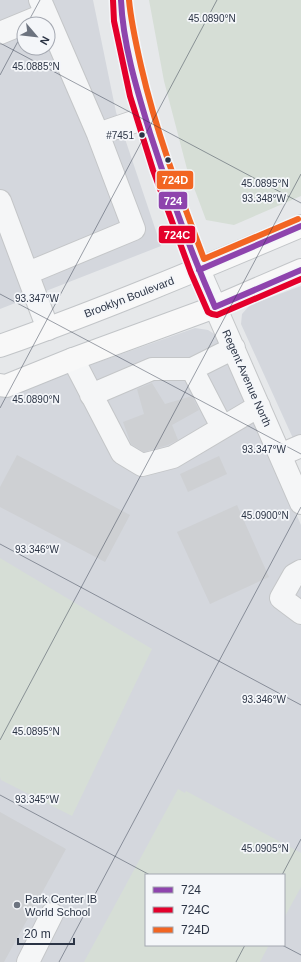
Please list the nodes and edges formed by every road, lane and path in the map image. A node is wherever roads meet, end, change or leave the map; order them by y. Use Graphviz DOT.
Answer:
graph roads {
  1 [pos="121,0"];
  2 [pos="43,7"];
  3 [pos="0,33"];
  4 [pos="145,118"];
  5 [pos="98,134"];
  6 [pos="0,201"];
  7 [pos="301,226"];
  8 [pos="199,270"];
  9 [pos="301,270"];
  10 [pos="28,273"];
  11 [pos="215,307"];
  12 [pos="48,329"];
  13 [pos="0,346"];
  14 [pos="234,348"];
  15 [pos="73,358"];
  16 [pos="192,369"];
  17 [pos="0,385"];
  18 [pos="91,395"];
  19 [pos="259,406"];
  20 [pos="222,427"];
  21 [pos="301,446"];
  22 [pos="280,455"];
  23 [pos="301,503"];
  24 [pos="301,571"];
  25 [pos="301,613"];
  26 [pos="52,914"];
  27 [pos="28,962"];
  1 -- 4 [label="street, Regent Avenue North"];
  2 -- 3 [label="street"];
  2 -- 5 [label="street"];
  4 -- 5 [label="street"];
  4 -- 8 [label="street, Regent Avenue North"];
  5 -- 10 [label="street"];
  6 -- 10 [label="street"];
  7 -- 8 [label="main road, Brooklyn Boulevard"];
  8 -- 11 [label="street, Regent Avenue North"];
  8 -- 12 [label="main road, Brooklyn Boulevard"];
  9 -- 11 [label="main road"];
  10 -- 12 [label="street"];
  11 -- 14 [label="street, Regent Avenue North"];
  11 -- 15 [label="main road"];
  12 -- 13 [label="main road, Brooklyn Boulevard"];
  14 -- 16 [label="street"];
  14 -- 19 [label="street, Regent Avenue North"];
  15 -- 17 [label="main road"];
  15 -- 18 [label="street"];
  16 -- 18 [label="street"];
  16 -- 20 [label="street"];
  18 -- 20 [label="street"];
  19 -- 20 [label="street"];
  19 -- 22 [label="street, Regent Avenue North"];
  21 -- 22 [label="street"];
  22 -- 23 [label="street, Regent Avenue North"];
  24 -- 25 [label="street"];
  26 -- 27 [label="street"];
}
